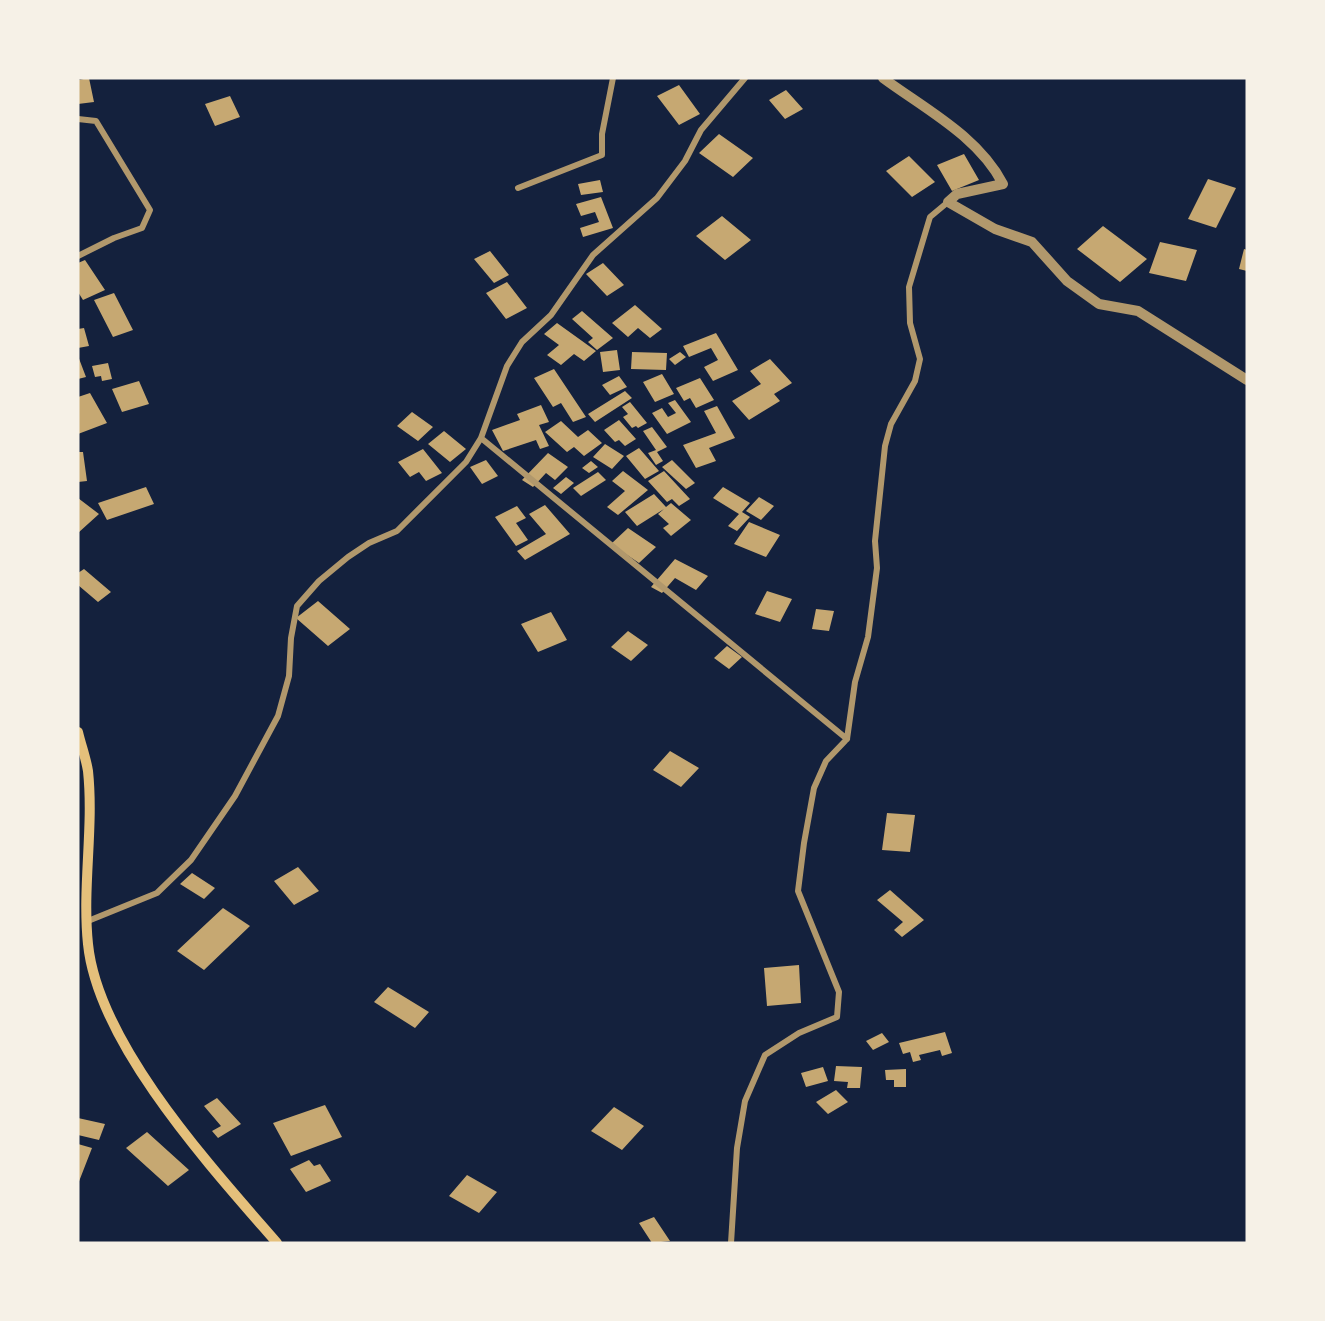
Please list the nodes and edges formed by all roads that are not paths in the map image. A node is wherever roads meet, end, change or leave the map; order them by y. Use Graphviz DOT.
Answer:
graph roads {
  1 [pos="613,78"];
  2 [pos="745,78"];
  3 [pos="883,78"];
  4 [pos="78,119"];
  5 [pos="519,188"];
  6 [pos="948,202"];
  7 [pos="78,256"];
  8 [pos="1247,380"];
  9 [pos="481,438"];
  10 [pos="78,732"];
  11 [pos="848,739"];
  12 [pos="88,921"];
  13 [pos="277,1243"];
  14 [pos="731,1243"];
  1 -- 5 [label="street"];
  2 -- 9 [label="street"];
  3 -- 6 [label="street"];
  4 -- 7 [label="street"];
  6 -- 8 [label="street"];
  6 -- 11 [label="street"];
  9 -- 11 [label="street"];
  9 -- 12 [label="street"];
  10 -- 12 [label="main road"];
  11 -- 14 [label="street"];
  12 -- 13 [label="main road"];
}
